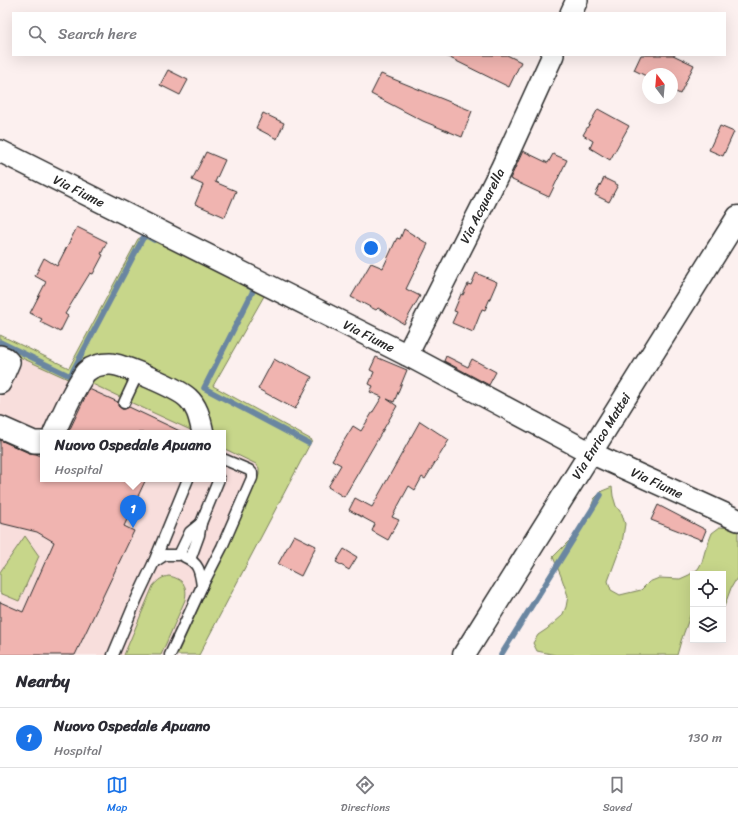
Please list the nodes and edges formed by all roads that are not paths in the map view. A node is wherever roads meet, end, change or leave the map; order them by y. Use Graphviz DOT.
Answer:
graph roads {
  1 [pos="577,0"];
  2 [pos="572,12"];
  3 [pos="553,56"];
  4 [pos="0,151"];
  5 [pos="738,217"];
  6 [pos="407,355"];
  7 [pos="0,356"];
  8 [pos="138,373"];
  9 [pos="0,383"];
  10 [pos="124,403"];
  11 [pos="0,427"];
  12 [pos="55,430"];
  13 [pos="203,430"];
  14 [pos="40,442"];
  15 [pos="591,452"];
  16 [pos="226,460"];
  17 [pos="187,482"];
  18 [pos="218,482"];
  19 [pos="738,520"];
  20 [pos="201,523"];
  21 [pos="180,555"];
  22 [pos="191,560"];
  23 [pos="154,562"];
  24 [pos="202,586"];
  25 [pos="113,655"];
  26 [pos="170,655"];
  27 [pos="464,655"];
  1 -- 2 [label="street"];
  3 -- 6 [label="street, Via Acquarella"];
  4 -- 6 [label="street, Via Fiume"];
  5 -- 15 [label="main road, Via Enrico Mattei"];
  6 -- 15 [label="street, Via Fiume"];
  7 -- 9 [label="street"];
  8 -- 10 [label="lane"];
  8 -- 12 [label="street"];
  8 -- 13 [label="street"];
  11 -- 14 [label="street"];
  15 -- 19 [label="street, Via Fiume"];
  15 -- 27 [label="main road, Via Enrico Mattei"];
  16 -- 24 [label="lane"];
  17 -- 23 [label="lane"];
  18 -- 20 [label="lane"];
  20 -- 21 [label="lane"];
  20 -- 22 [label="lane"];
  21 -- 22 [label="lane"];
  21 -- 23 [label="lane"];
  22 -- 24 [label="lane"];
  23 -- 25 [label="lane"];
  24 -- 26 [label="lane"];
}
